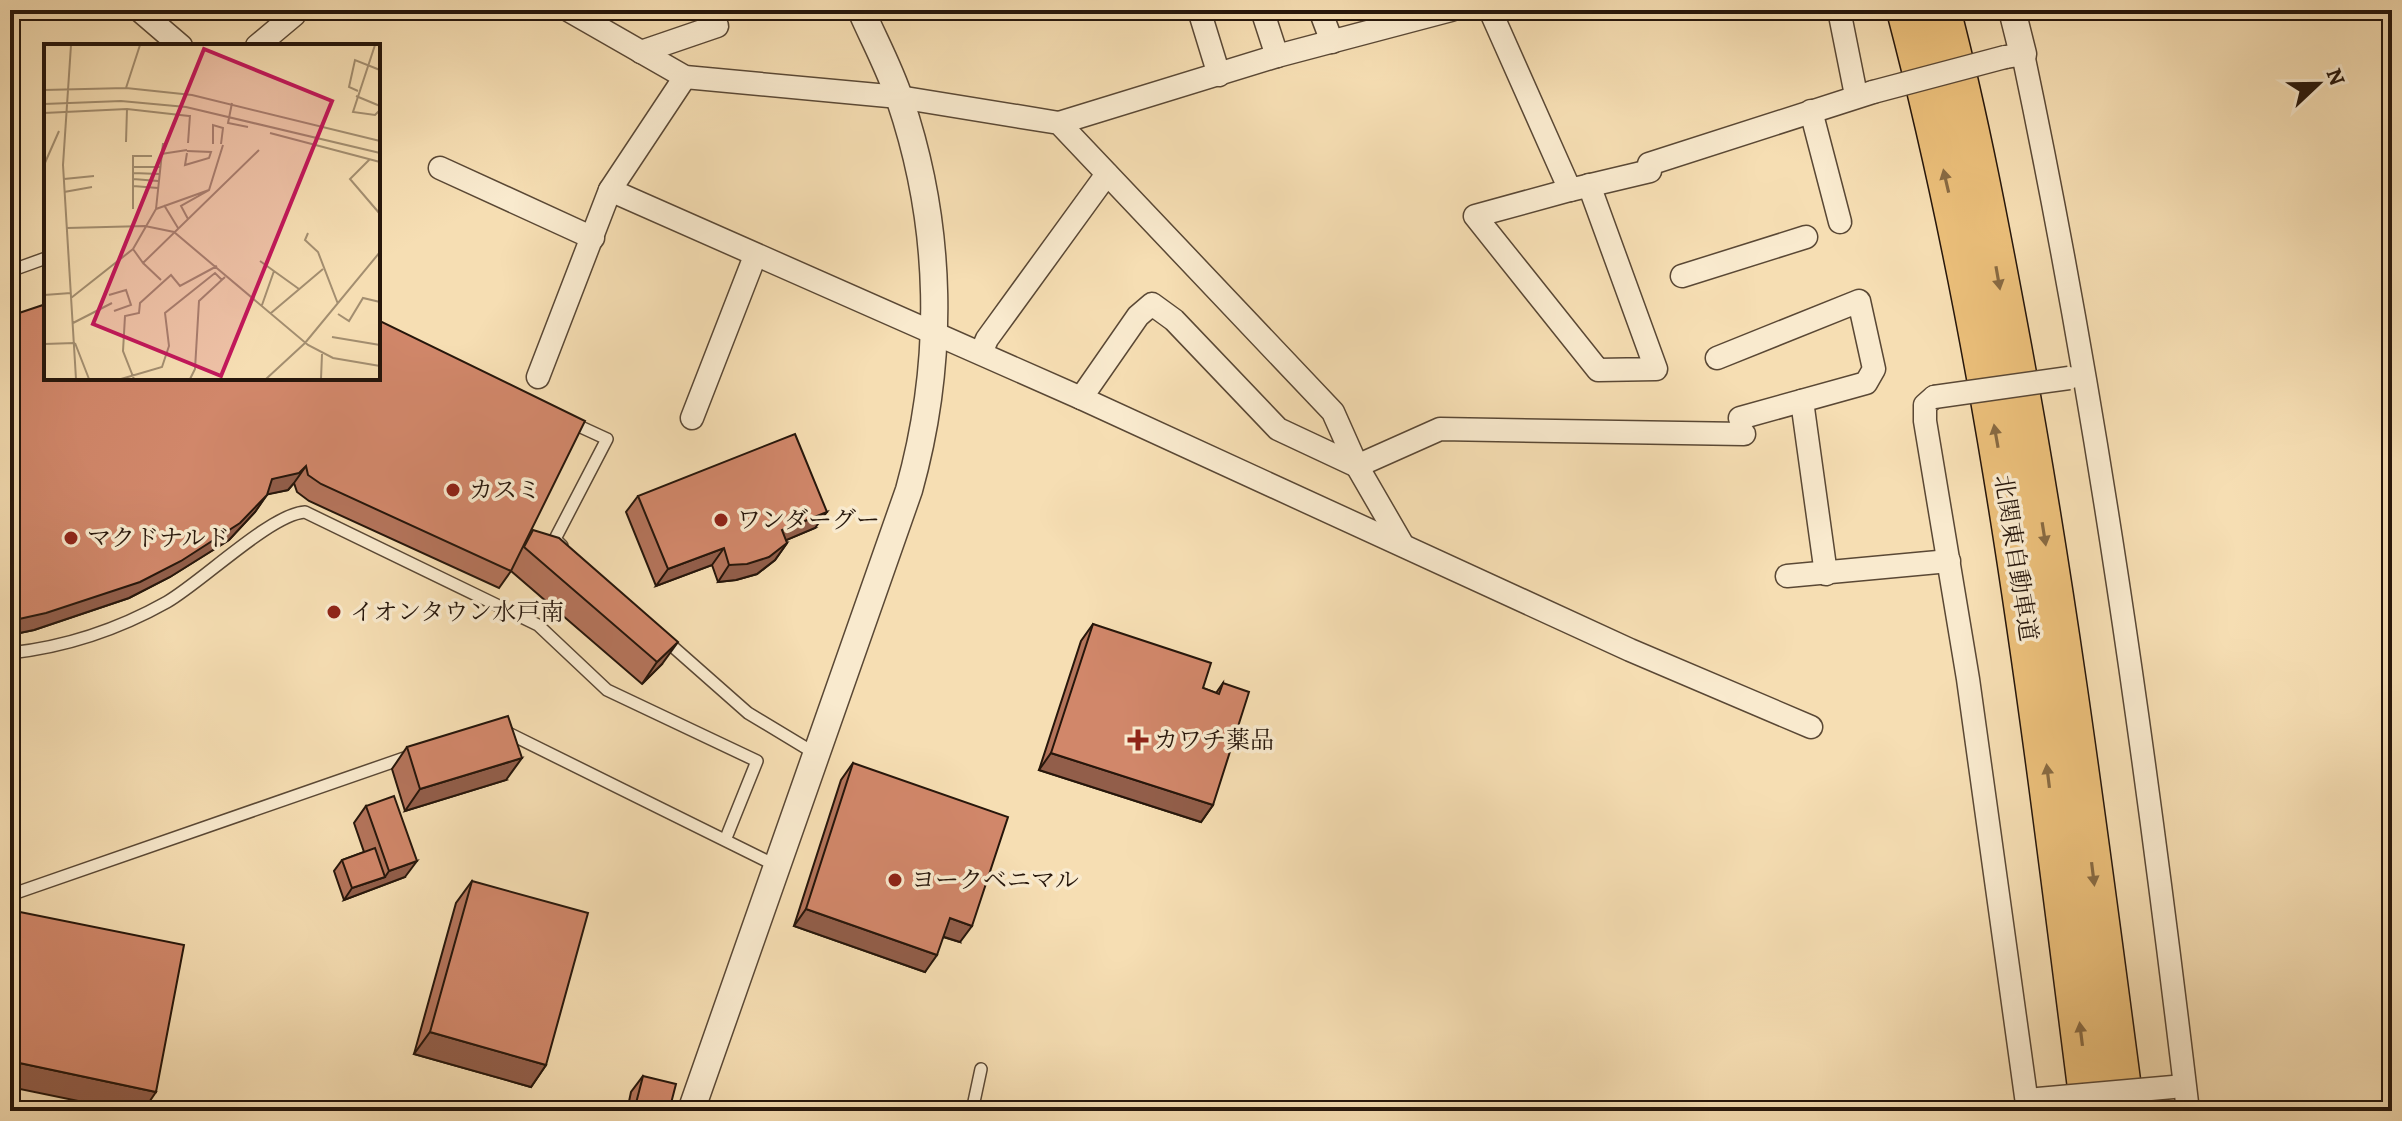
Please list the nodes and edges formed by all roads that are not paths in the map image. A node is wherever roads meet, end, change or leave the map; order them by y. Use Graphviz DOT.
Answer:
graph roads {
  1 [pos="139,10"];
  2 [pos="568,10"];
  3 [pos="861,10"];
  4 [pos="1199,10"];
  5 [pos="1262,10"];
  6 [pos="1320,10"];
  7 [pos="1451,10"];
  8 [pos="1490,10"];
  9 [pos="1839,10"];
  10 [pos="1907,10"];
  11 [pos="1940,10"];
  12 [pos="2012,10"];
  13 [pos="294,15"];
  14 [pos="1384,18"];
  15 [pos="717,26"];
  16 [pos="1332,42"];
  17 [pos="265,43"];
  18 [pos="179,44"];
  19 [pos="641,52"];
  20 [pos="1277,56"];
  21 [pos="2014,56"];
  22 [pos="1219,75"];
  23 [pos="685,77"];
  24 [pos="1864,93"];
  25 [pos="899,97"];
  26 [pos="1811,111"];
  27 [pos="1059,123"];
  28 [pos="440,168"];
  29 [pos="1107,174"];
  30 [pos="1580,188"];
  31 [pos="610,190"];
  32 [pos="1840,222"];
  33 [pos="1806,237"];
  34 [pos="593,238"];
  35 [pos="755,256"];
  36 [pos="44,259"];
  37 [pos="10,271"];
  38 [pos="1682,276"];
  39 [pos="936,333"];
  40 [pos="981,353"];
  41 [pos="1717,358"];
  42 [pos="538,377"];
  43 [pos="2077,377"];
  44 [pos="1081,398"];
  45 [pos="1802,401"];
  46 [pos="692,418"];
  47 [pos="564,419"];
  48 [pos="1357,466"];
  49 [pos="1401,542"];
  50 [pos="577,560"];
  51 [pos="1949,561"];
  52 [pos="1826,574"];
  53 [pos="1787,576"];
  54 [pos="656,632"];
  55 [pos="10,653"];
  56 [pos="492,727"];
  57 [pos="1811,727"];
  58 [pos="423,751"];
  59 [pos="816,754"];
  60 [pos="726,838"];
  61 [pos="778,866"];
  62 [pos="10,895"];
  63 [pos="981,1069"];
  64 [pos="2179,1086"];
  65 [pos="2031,1103"];
  66 [pos="691,1111"];
  67 [pos="972,1111"];
  68 [pos="2091,1111"];
  69 [pos="2124,1111"];
  70 [pos="2188,1111"];
  1 -- 18 [label="street"];
  2 -- 19 [label="street"];
  3 -- 25 [label="street"];
  4 -- 22 [label="street"];
  5 -- 20 [label="street"];
  6 -- 16 [label="street"];
  7 -- 14 [label="street"];
  8 -- 30 [label="street"];
  9 -- 24 [label="street"];
  68 -- 10 [label="highway, 北関東自動車道, one-way"];
  11 -- 69 [label="highway, 北関東自動車道, one-way"];
  12 -- 21 [label="street"];
  13 -- 17 [label="street"];
  14 -- 16 [label="street"];
  15 -- 19 [label="street"];
  16 -- 20 [label="street"];
  19 -- 23 [label="street"];
  20 -- 22 [label="street"];
  21 -- 24 [label="street, bridge"];
  21 -- 43 [label="street"];
  22 -- 27 [label="street"];
  23 -- 25 [label="street"];
  23 -- 31 [label="street"];
  24 -- 26 [label="street"];
  25 -- 27 [label="street"];
  25 -- 39 [label="street"];
  26 -- 30 [label="street"];
  26 -- 32 [label="street"];
  27 -- 29 [label="street"];
  28 -- 34 [label="street"];
  29 -- 40 [label="street"];
  29 -- 48 [label="street"];
  30 -- 30 [label="street"];
  31 -- 34 [label="street"];
  31 -- 35 [label="street"];
  33 -- 38 [label="street"];
  34 -- 42 [label="street"];
  35 -- 39 [label="street"];
  35 -- 46 [label="street"];
  36 -- 37 [label="lane"];
  39 -- 40 [label="street"];
  39 -- 59 [label="street"];
  40 -- 44 [label="street"];
  41 -- 45 [label="street"];
  43 -- 51 [label="street, bridge"];
  43 -- 64 [label="street"];
  44 -- 48 [label="street"];
  44 -- 49 [label="street"];
  45 -- 48 [label="street"];
  45 -- 52 [label="street"];
  47 -- 50 [label="lane"];
  48 -- 49 [label="street"];
  49 -- 57 [label="street"];
  51 -- 52 [label="street"];
  51 -- 65 [label="street"];
  52 -- 53 [label="street"];
  54 -- 59 [label="lane"];
  55 -- 60 [label="lane"];
  56 -- 60 [label="lane"];
  58 -- 62 [label="lane"];
  59 -- 61 [label="street"];
  60 -- 61 [label="lane"];
  61 -- 66 [label="street"];
  63 -- 67 [label="lane"];
  64 -- 65 [label="street, bridge"];
  64 -- 70 [label="street"];
}
